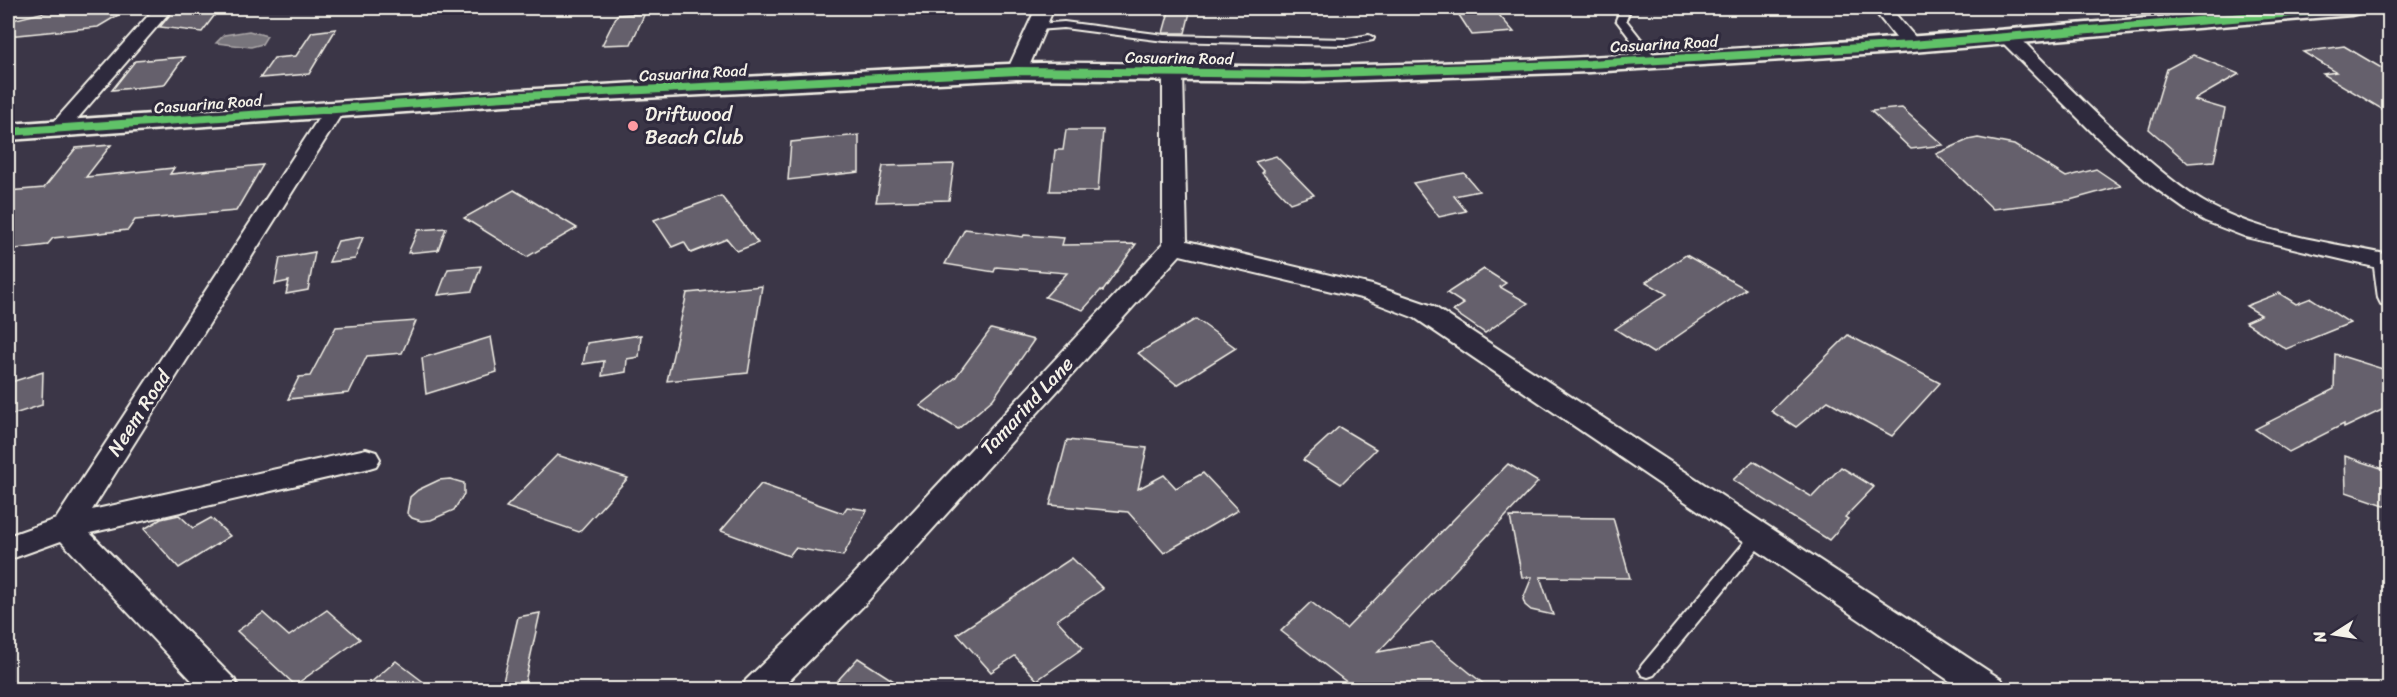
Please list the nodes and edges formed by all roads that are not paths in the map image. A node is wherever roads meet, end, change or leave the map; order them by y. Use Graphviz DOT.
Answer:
graph roads {
  1 [pos="164,8"];
  2 [pos="1045,8"];
  3 [pos="1626,8"];
  4 [pos="1881,8"];
  5 [pos="2351,8"];
  6 [pos="2232,13"];
  7 [pos="1037,27"];
  8 [pos="2007,36"];
  9 [pos="1369,38"];
  10 [pos="1912,45"];
  11 [pos="1652,60"];
  12 [pos="1017,71"];
  13 [pos="1173,73"];
  14 [pos="334,110"];
  15 [pos="58,129"];
  16 [pos="8,132"];
  17 [pos="1175,246"];
  18 [pos="2387,263"];
  19 [pos="2390,298"];
  20 [pos="366,459"];
  21 [pos="66,527"];
  22 [pos="1759,536"];
  23 [pos="8,548"];
  24 [pos="1648,670"];
  25 [pos="223,690"];
  26 [pos="758,690"];
  27 [pos="1990,690"];
  1 -- 15 [label="street"];
  2 -- 7 [label="street"];
  3 -- 11 [label="lane"];
  4 -- 10 [label="street"];
  5 -- 6 [label="street, Casuarina Road"];
  6 -- 8 [label="street, Casuarina Road"];
  7 -- 9 [label="lane"];
  7 -- 12 [label="street"];
  8 -- 10 [label="street, Casuarina Road"];
  8 -- 18 [label="street"];
  10 -- 11 [label="street, Casuarina Road"];
  11 -- 13 [label="street, Casuarina Road"];
  12 -- 13 [label="street, Casuarina Road"];
  12 -- 14 [label="street, Casuarina Road"];
  13 -- 17 [label="street"];
  14 -- 15 [label="street, Casuarina Road"];
  14 -- 21 [label="street, Neem Road"];
  15 -- 16 [label="street, Casuarina Road"];
  17 -- 22 [label="street"];
  17 -- 26 [label="street, Tamarind Lane"];
  18 -- 19 [label="street"];
  20 -- 21 [label="street"];
  21 -- 23 [label="street"];
  21 -- 25 [label="street"];
  22 -- 24 [label="lane"];
  22 -- 27 [label="street"];
}
